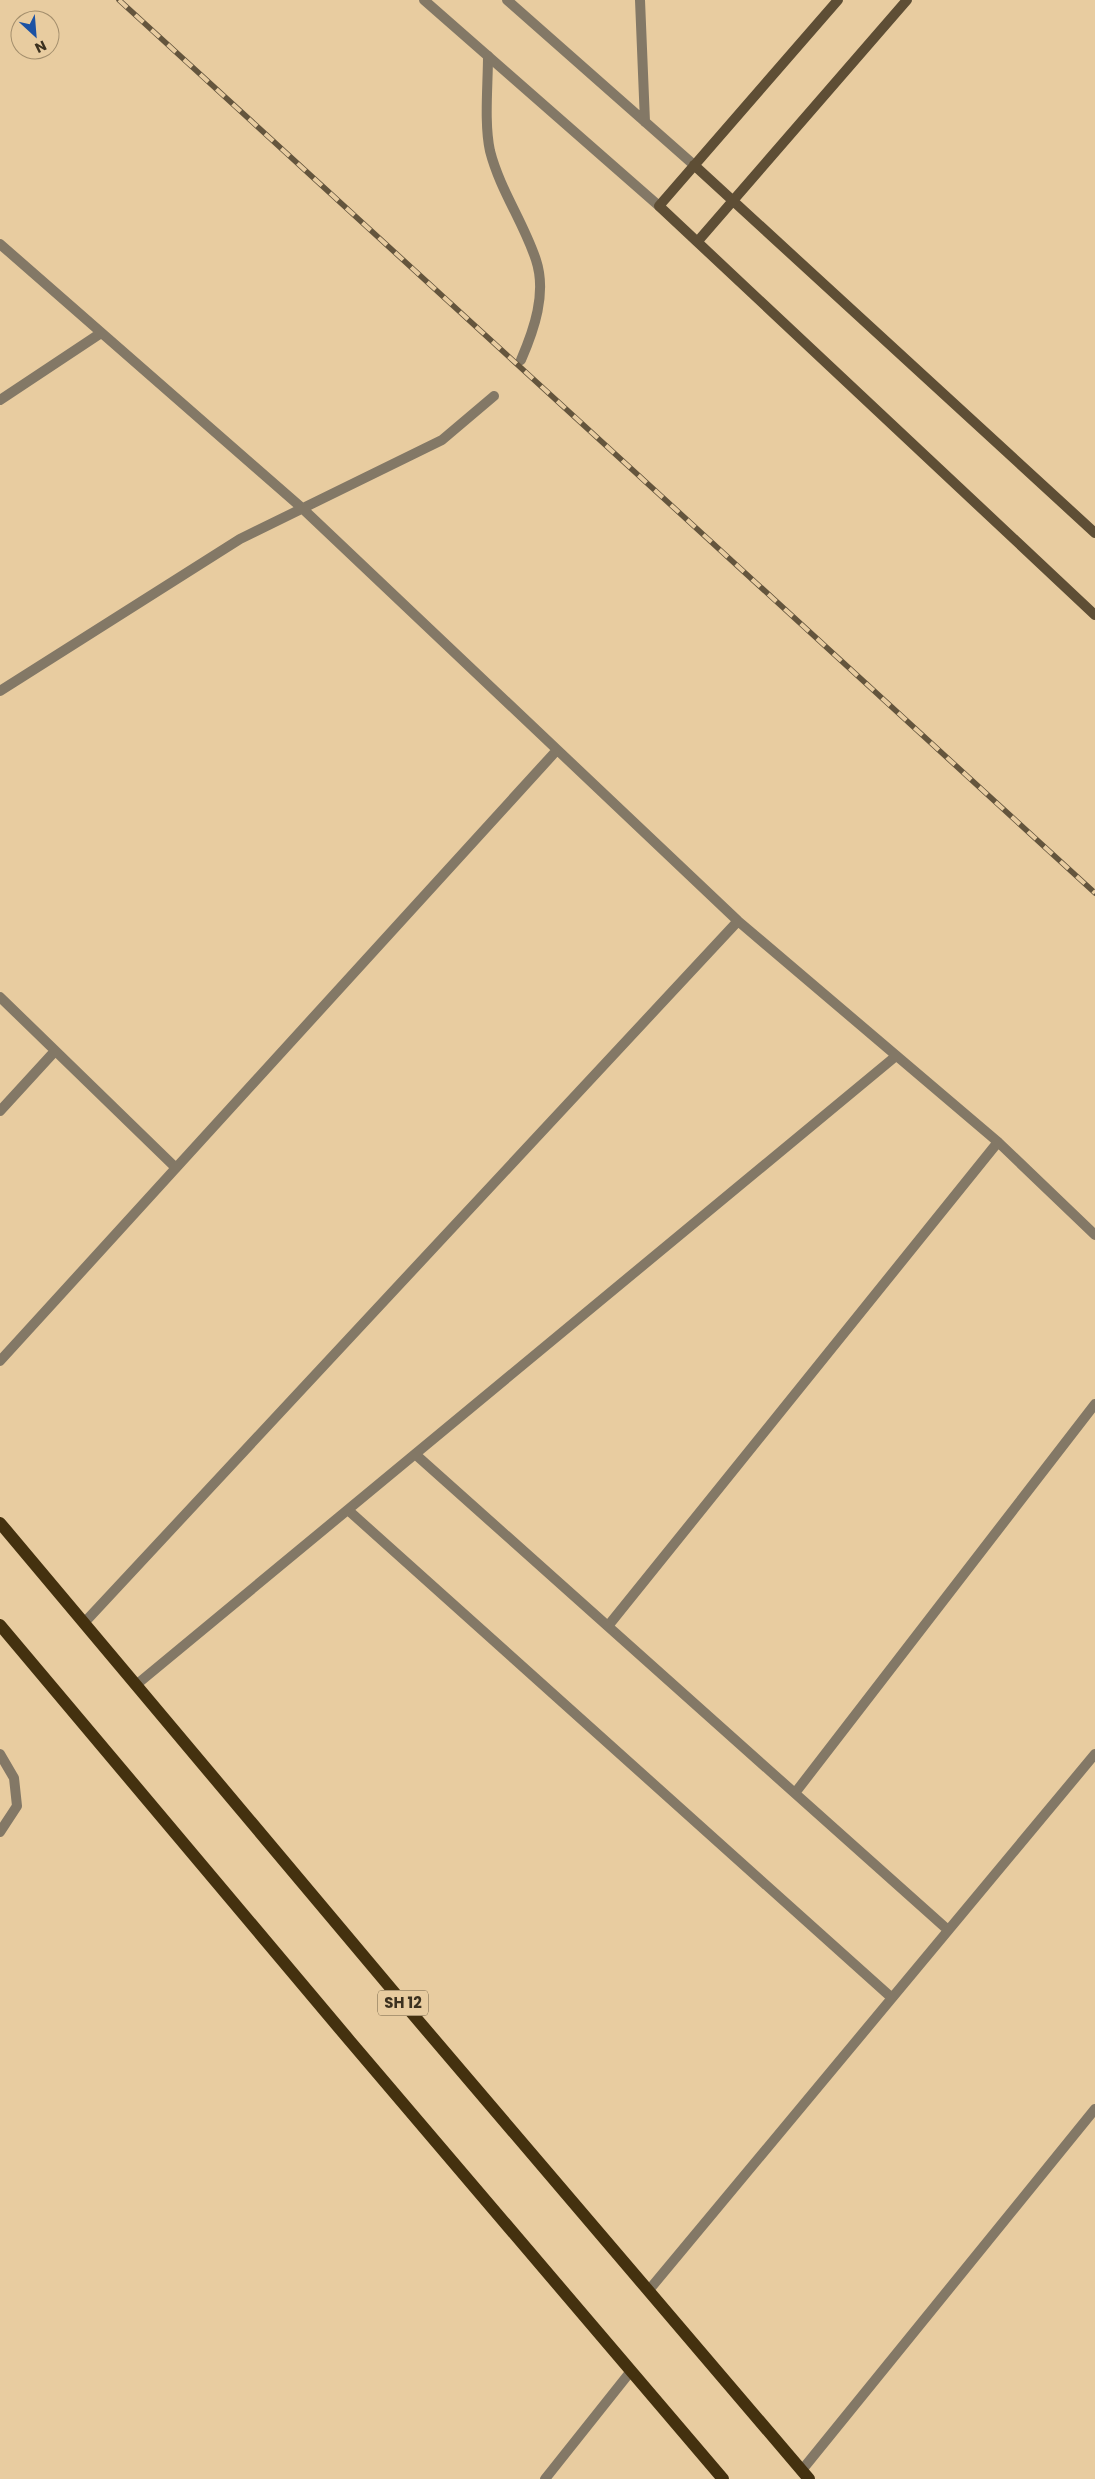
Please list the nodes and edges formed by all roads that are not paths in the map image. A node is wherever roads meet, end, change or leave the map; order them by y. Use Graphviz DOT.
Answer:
graph roads {
  1 [pos="424,0"];
  2 [pos="507,0"];
  3 [pos="640,0"];
  4 [pos="838,0"];
  5 [pos="907,0"];
  6 [pos="488,56"];
  7 [pos="645,122"];
  8 [pos="694,165"];
  9 [pos="734,199"];
  10 [pos="659,206"];
  11 [pos="698,241"];
  12 [pos="0,244"];
  13 [pos="101,333"];
  14 [pos="521,360"];
  15 [pos="494,396"];
  16 [pos="0,400"];
  17 [pos="302,508"];
  18 [pos="1095,533"];
  19 [pos="1095,614"];
  20 [pos="0,691"];
  21 [pos="557,750"];
  22 [pos="738,922"];
  23 [pos="0,997"];
  24 [pos="55,1051"];
  25 [pos="896,1056"];
  26 [pos="0,1112"];
  27 [pos="998,1142"];
  28 [pos="176,1168"];
  29 [pos="1095,1235"];
  30 [pos="0,1361"];
  31 [pos="1095,1404"];
  32 [pos="415,1454"];
  33 [pos="348,1510"];
  34 [pos="0,1523"];
  35 [pos="84,1623"];
  36 [pos="0,1625"];
  37 [pos="608,1626"];
  38 [pos="136,1685"];
  39 [pos="0,1754"];
  40 [pos="1095,1754"];
  41 [pos="795,1793"];
  42 [pos="0,1832"];
  43 [pos="948,1930"];
  44 [pos="892,1998"];
  45 [pos="1095,2109"];
  46 [pos="649,2290"];
  47 [pos="631,2371"];
  48 [pos="805,2474"];
  49 [pos="545,2479"];
  50 [pos="723,2479"];
  1 -- 6 [label="street"];
  2 -- 7 [label="street"];
  3 -- 7 [label="street"];
  4 -- 8 [label="main road"];
  5 -- 9 [label="main road"];
  6 -- 10 [label="street"];
  6 -- 14 [label="street"];
  7 -- 8 [label="street"];
  8 -- 9 [label="main road"];
  8 -- 10 [label="main road"];
  9 -- 11 [label="main road"];
  9 -- 18 [label="main road"];
  10 -- 11 [label="main road"];
  11 -- 19 [label="main road"];
  12 -- 13 [label="street"];
  13 -- 16 [label="street"];
  13 -- 17 [label="street"];
  15 -- 17 [label="street"];
  17 -- 20 [label="street"];
  17 -- 21 [label="street"];
  21 -- 22 [label="street"];
  21 -- 28 [label="street"];
  22 -- 25 [label="street"];
  22 -- 35 [label="street"];
  23 -- 24 [label="street"];
  24 -- 26 [label="street"];
  24 -- 28 [label="street"];
  25 -- 27 [label="street"];
  25 -- 32 [label="street"];
  27 -- 29 [label="street"];
  27 -- 37 [label="street"];
  28 -- 30 [label="street"];
  31 -- 41 [label="street"];
  32 -- 33 [label="street"];
  32 -- 37 [label="street"];
  33 -- 38 [label="street"];
  33 -- 44 [label="street"];
  34 -- 35 [label="main road, SH 12"];
  35 -- 38 [label="main road, SH 12"];
  36 -- 47 [label="main road"];
  37 -- 41 [label="street"];
  38 -- 46 [label="main road, SH 12"];
  39 -- 42 [label="street"];
  40 -- 43 [label="street"];
  41 -- 43 [label="street"];
  43 -- 44 [label="street"];
  44 -- 46 [label="street"];
  45 -- 48 [label="street"];
  46 -- 48 [label="main road, SH 12"];
  47 -- 49 [label="street"];
  47 -- 50 [label="main road"];
}
